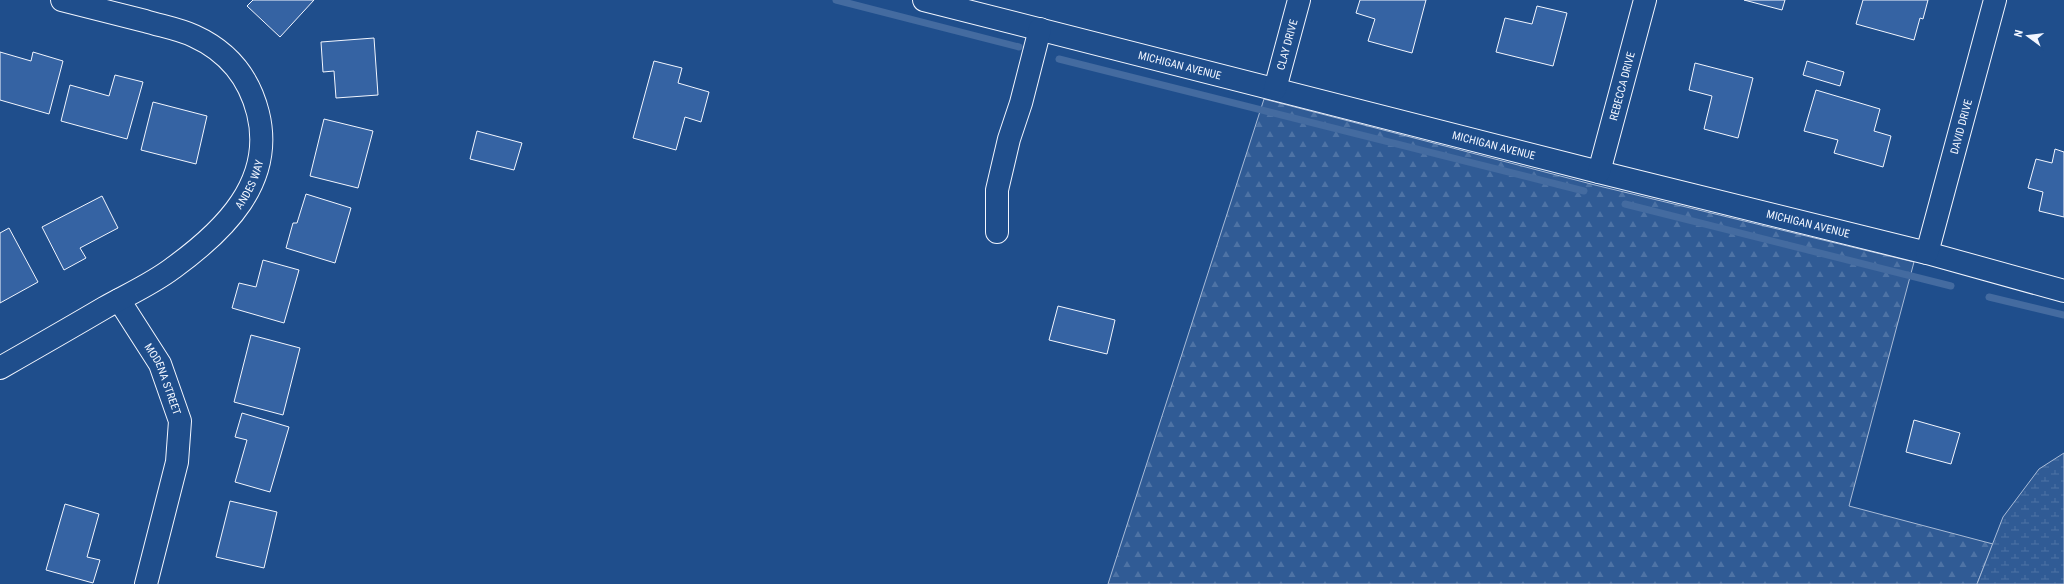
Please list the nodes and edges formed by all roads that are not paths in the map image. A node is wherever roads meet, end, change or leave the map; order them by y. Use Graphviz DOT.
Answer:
graph roads {
  1 [pos="62,0"];
  2 [pos="924,0"];
  3 [pos="1299,0"];
  4 [pos="1645,0"];
  5 [pos="1995,0"];
  6 [pos="1040,29"];
  7 [pos="1275,89"];
  8 [pos="1599,172"];
  9 [pos="997,232"];
  10 [pos="1927,253"];
  11 [pos="2064,291"];
  12 [pos="118,300"];
  13 [pos="0,368"];
  14 [pos="146,584"];
  1 -- 12 [label="street, ANDES WAY"];
  2 -- 6 [label="street, MICHIGAN AVENUE"];
  3 -- 7 [label="street, CLAY DRIVE"];
  4 -- 8 [label="street, REBECCA DRIVE"];
  5 -- 10 [label="street, DAVID DRIVE"];
  6 -- 7 [label="street, MICHIGAN AVENUE"];
  6 -- 9 [label="street"];
  7 -- 8 [label="street, MICHIGAN AVENUE"];
  8 -- 10 [label="street, MICHIGAN AVENUE"];
  10 -- 11 [label="street, MICHIGAN AVENUE"];
  12 -- 13 [label="street, ANDES WAY"];
  12 -- 14 [label="street, MODENA STREET"];
}
